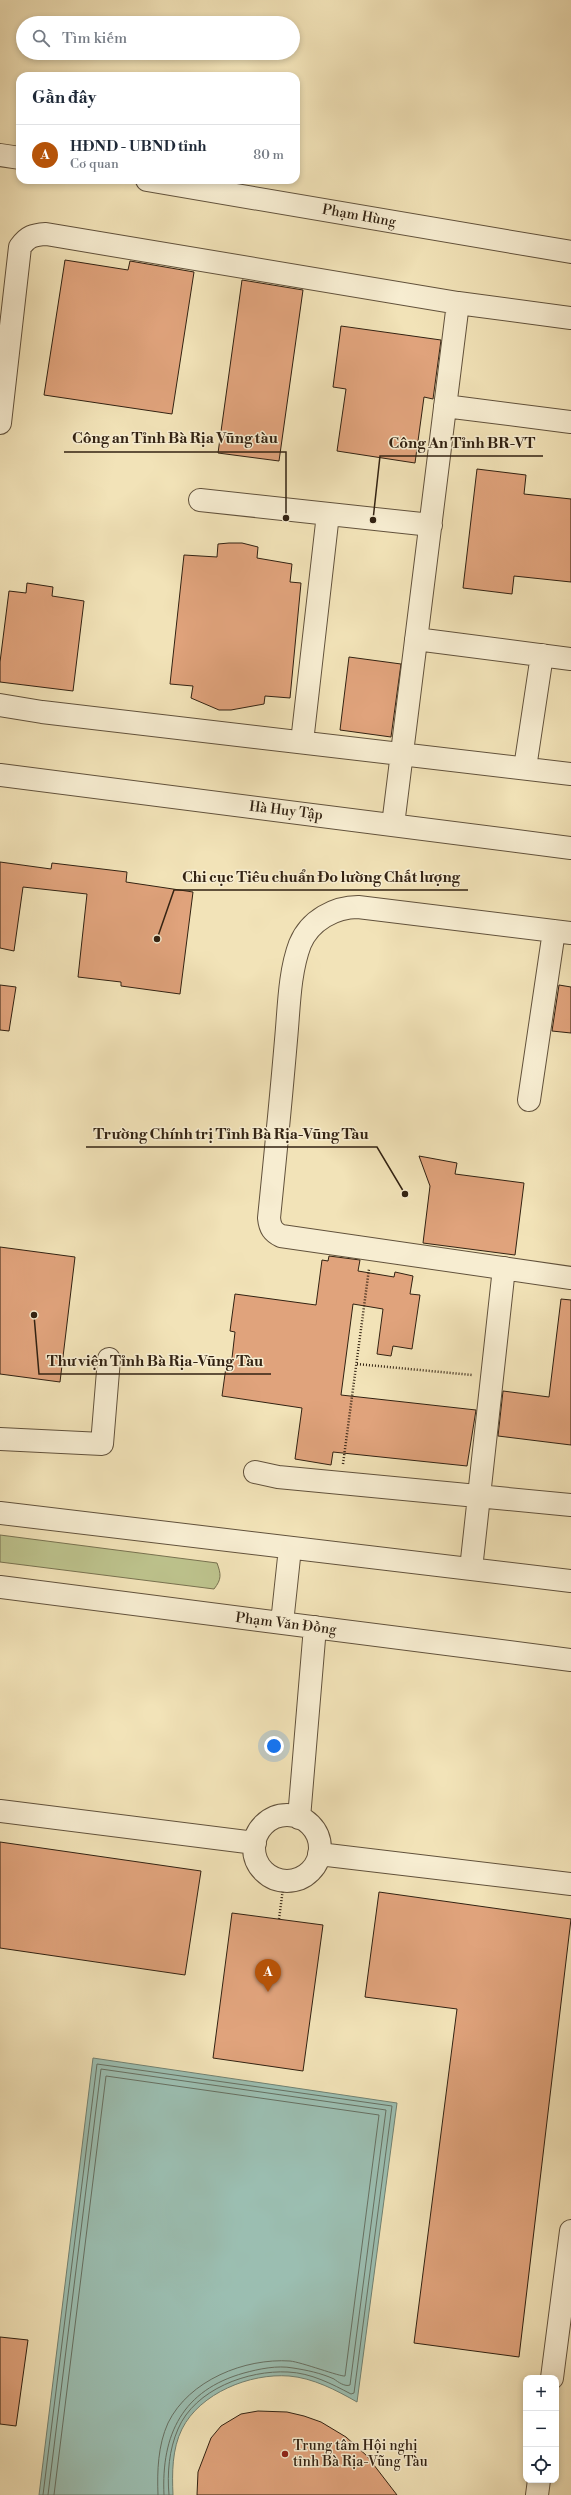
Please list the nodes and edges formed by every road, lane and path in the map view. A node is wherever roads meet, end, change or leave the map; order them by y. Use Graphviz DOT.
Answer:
graph roads {
  1 [pos="0,155"];
  2 [pos="16,157"];
  3 [pos="171,184"];
  4 [pos="571,252"];
  5 [pos="458,303"];
  6 [pos="571,318"];
  7 [pos="445,406"];
  8 [pos="570,416"];
  9 [pos="0,423"];
  10 [pos="200,500"];
  11 [pos="328,514"];
  12 [pos="431,525"];
  13 [pos="416,639"];
  14 [pos="542,655"];
  15 [pos="571,659"];
  16 [pos="0,705"];
  17 [pos="302,742"];
  18 [pos="402,754"];
  19 [pos="525,768"];
  20 [pos="571,774"];
  21 [pos="0,775"];
  22 [pos="393,825"];
  23 [pos="571,848"];
  24 [pos="562,932"];
  25 [pos="529,1100"];
  26 [pos="372,1250"];
  27 [pos="504,1268"];
  28 [pos="571,1278"];
  29 [pos="109,1359"];
  30 [pos="357,1364"];
  31 [pos="492,1377"];
  32 [pos="0,1439"];
  33 [pos="256,1472"];
  34 [pos="341,1482"];
  35 [pos="480,1496"];
  36 [pos="571,1505"];
  37 [pos="0,1514"];
  38 [pos="290,1548"];
  39 [pos="471,1569"];
  40 [pos="571,1581"];
  41 [pos="0,1588"];
  42 [pos="282,1623"];
  43 [pos="315,1627"];
  44 [pos="571,1660"];
  45 [pos="0,1811"];
  46 [pos="299,1818"];
  47 [pos="255,1843"];
  48 [pos="319,1854"];
  49 [pos="284,1881"];
  50 [pos="571,1884"];
  51 [pos="279,1919"];
  52 [pos="571,2231"];
  53 [pos="552,2375"];
  54 [pos="539,2483"];
  55 [pos="537,2495"];
  1 -- 2 [label="street"];
  3 -- 4 [label="street, Phạm Hùng"];
  5 -- 6 [label="street"];
  5 -- 7 [label="street"];
  5 -- 9 [label="street"];
  7 -- 8 [label="street"];
  7 -- 12 [label="street"];
  10 -- 11 [label="street"];
  11 -- 12 [label="street"];
  11 -- 17 [label="street"];
  12 -- 13 [label="street"];
  13 -- 14 [label="street"];
  13 -- 18 [label="street"];
  14 -- 15 [label="street"];
  14 -- 19 [label="street"];
  16 -- 17 [label="street"];
  17 -- 18 [label="street"];
  18 -- 19 [label="street"];
  18 -- 22 [label="street"];
  19 -- 20 [label="street"];
  21 -- 22 [label="street, Hà Huy Tập"];
  22 -- 23 [label="street, Hà Huy Tập"];
  24 -- 25 [label="street"];
  24 -- 26 [label="street"];
  26 -- 27 [label="street"];
  26 -- 30 [label="path"];
  27 -- 28 [label="street"];
  27 -- 31 [label="street"];
  29 -- 32 [label="street"];
  30 -- 31 [label="path"];
  30 -- 34 [label="path"];
  31 -- 35 [label="street"];
  33 -- 34 [label="street"];
  34 -- 35 [label="street"];
  35 -- 36 [label="street"];
  35 -- 39 [label="street"];
  37 -- 38 [label="street"];
  38 -- 39 [label="street"];
  38 -- 42 [label="street"];
  39 -- 40 [label="street"];
  41 -- 42 [label="street, Phạm Văn Đồng"];
  42 -- 43 [label="street, Phạm Văn Đồng"];
  43 -- 44 [label="street, Phạm Văn Đồng"];
  43 -- 46 [label="street"];
  45 -- 47 [label="street"];
  46 -- 47 [label="street"];
  46 -- 48 [label="street"];
  47 -- 49 [label="street"];
  48 -- 49 [label="street"];
  48 -- 50 [label="street"];
  49 -- 51 [label="path"];
  52 -- 53 [label="street"];
  54 -- 55 [label="street"];
}
